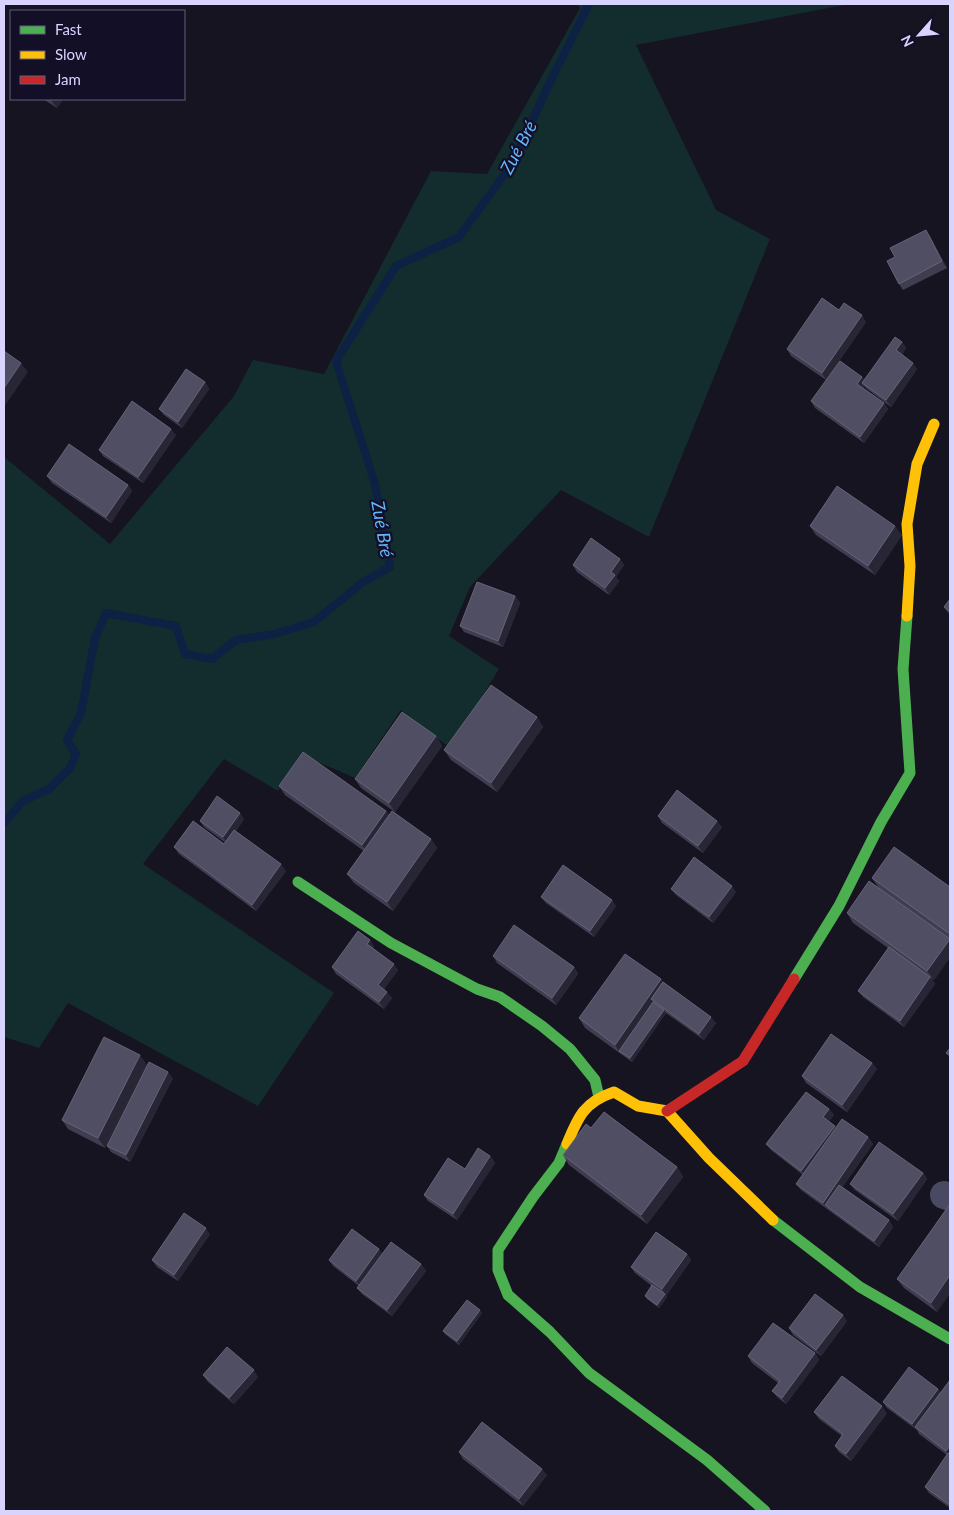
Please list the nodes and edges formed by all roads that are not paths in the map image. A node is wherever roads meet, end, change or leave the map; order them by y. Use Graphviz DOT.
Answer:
graph roads {
  1 [pos="934,424"];
  2 [pos="298,882"];
  3 [pos="599,1097"];
  4 [pos="667,1111"];
  5 [pos="950,1340"];
  6 [pos="765,1511"];
  1 -- 4 [label="street"];
  2 -- 3 [label="street"];
  3 -- 4 [label="street"];
  3 -- 6 [label="street"];
  4 -- 5 [label="street"];
}
